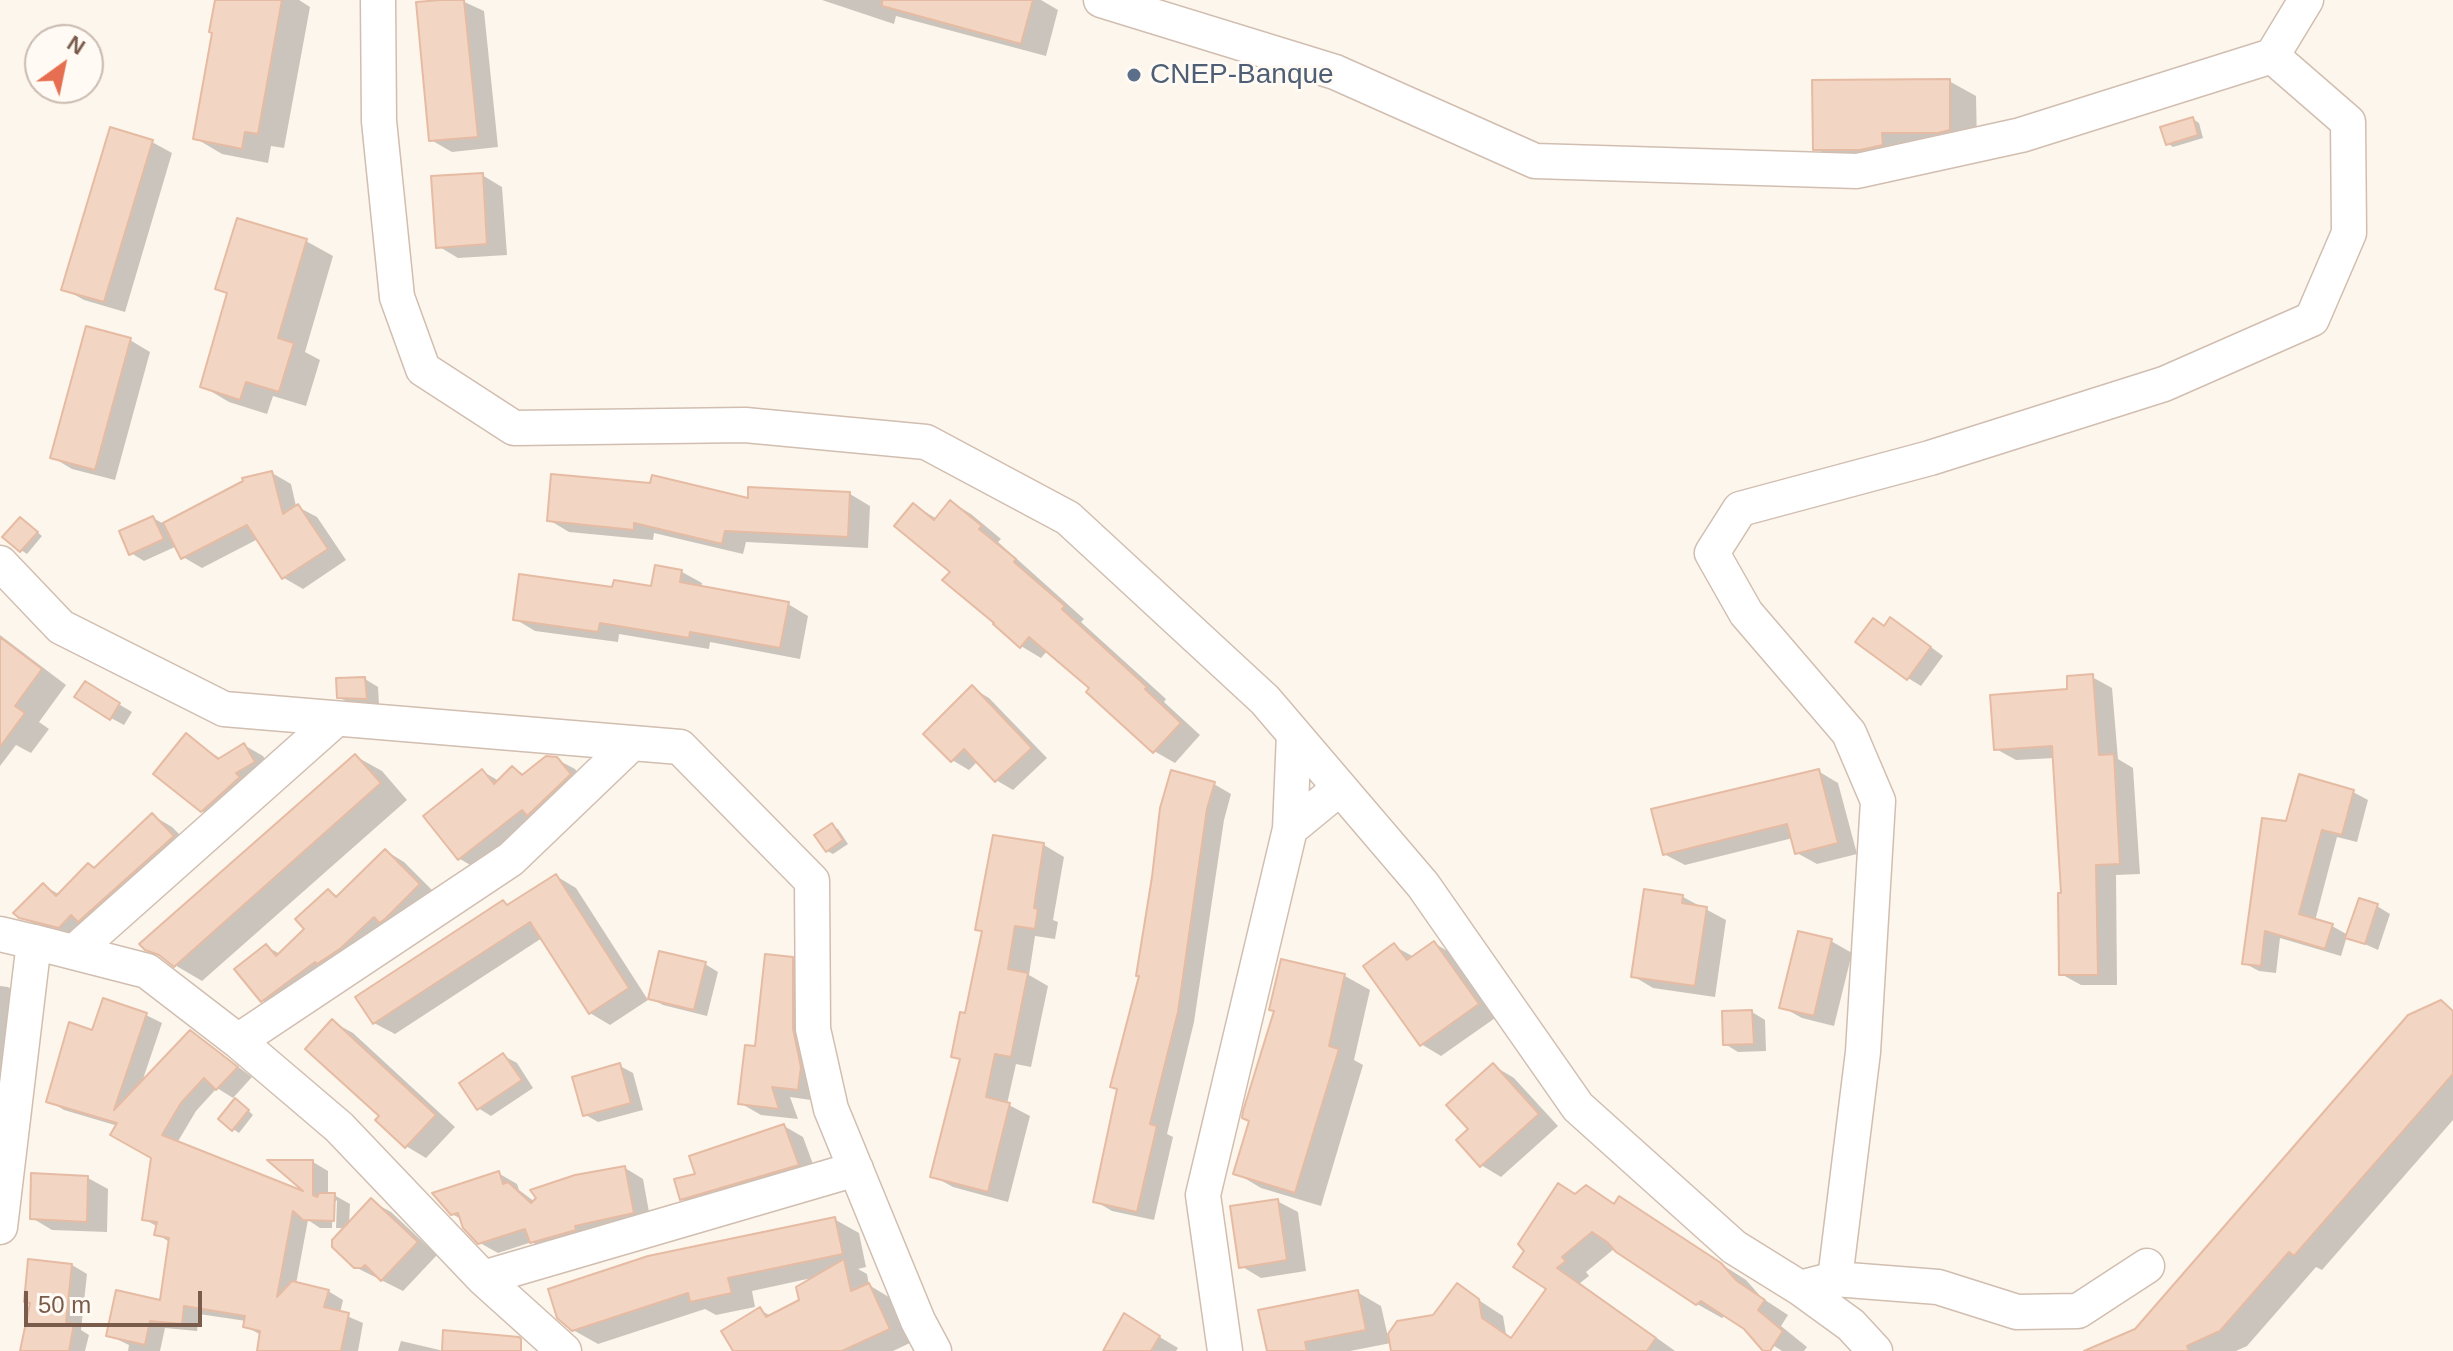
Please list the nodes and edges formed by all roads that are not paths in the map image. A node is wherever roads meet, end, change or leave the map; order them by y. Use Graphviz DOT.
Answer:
graph roads {
  1 [pos="378,0"];
  2 [pos="1101,0"];
  3 [pos="2306,0"];
  4 [pos="2272,56"];
  5 [pos="0,563"];
  6 [pos="336,719"];
  7 [pos="1294,734"];
  8 [pos="631,744"];
  9 [pos="1340,788"];
  10 [pos="1290,829"];
  11 [pos="0,934"];
  12 [pos="34,942"];
  13 [pos="74,952"];
  14 [pos="238,1041"];
  15 [pos="856,1169"];
  16 [pos="0,1227"];
  17 [pos="2147,1266"];
  18 [pos="483,1278"];
  19 [pos="1835,1279"];
  20 [pos="1800,1288"];
  21 [pos="564,1351"];
  22 [pos="934,1351"];
  23 [pos="1225,1351"];
  24 [pos="1875,1351"];
  1 -- 7 [label="street"];
  2 -- 4 [label="street"];
  3 -- 4 [label="street"];
  4 -- 19 [label="street"];
  5 -- 6 [label="street"];
  6 -- 8 [label="street"];
  6 -- 13 [label="street"];
  7 -- 9 [label="street"];
  7 -- 10 [label="street"];
  8 -- 14 [label="street"];
  8 -- 15 [label="street"];
  9 -- 10 [label="street"];
  9 -- 20 [label="street"];
  10 -- 23 [label="street"];
  11 -- 12 [label="street"];
  12 -- 13 [label="street"];
  12 -- 16 [label="street"];
  13 -- 14 [label="street"];
  14 -- 18 [label="street"];
  15 -- 18 [label="street"];
  15 -- 22 [label="street"];
  17 -- 19 [label="street"];
  18 -- 21 [label="street"];
  19 -- 20 [label="street"];
  20 -- 24 [label="street"];
}
